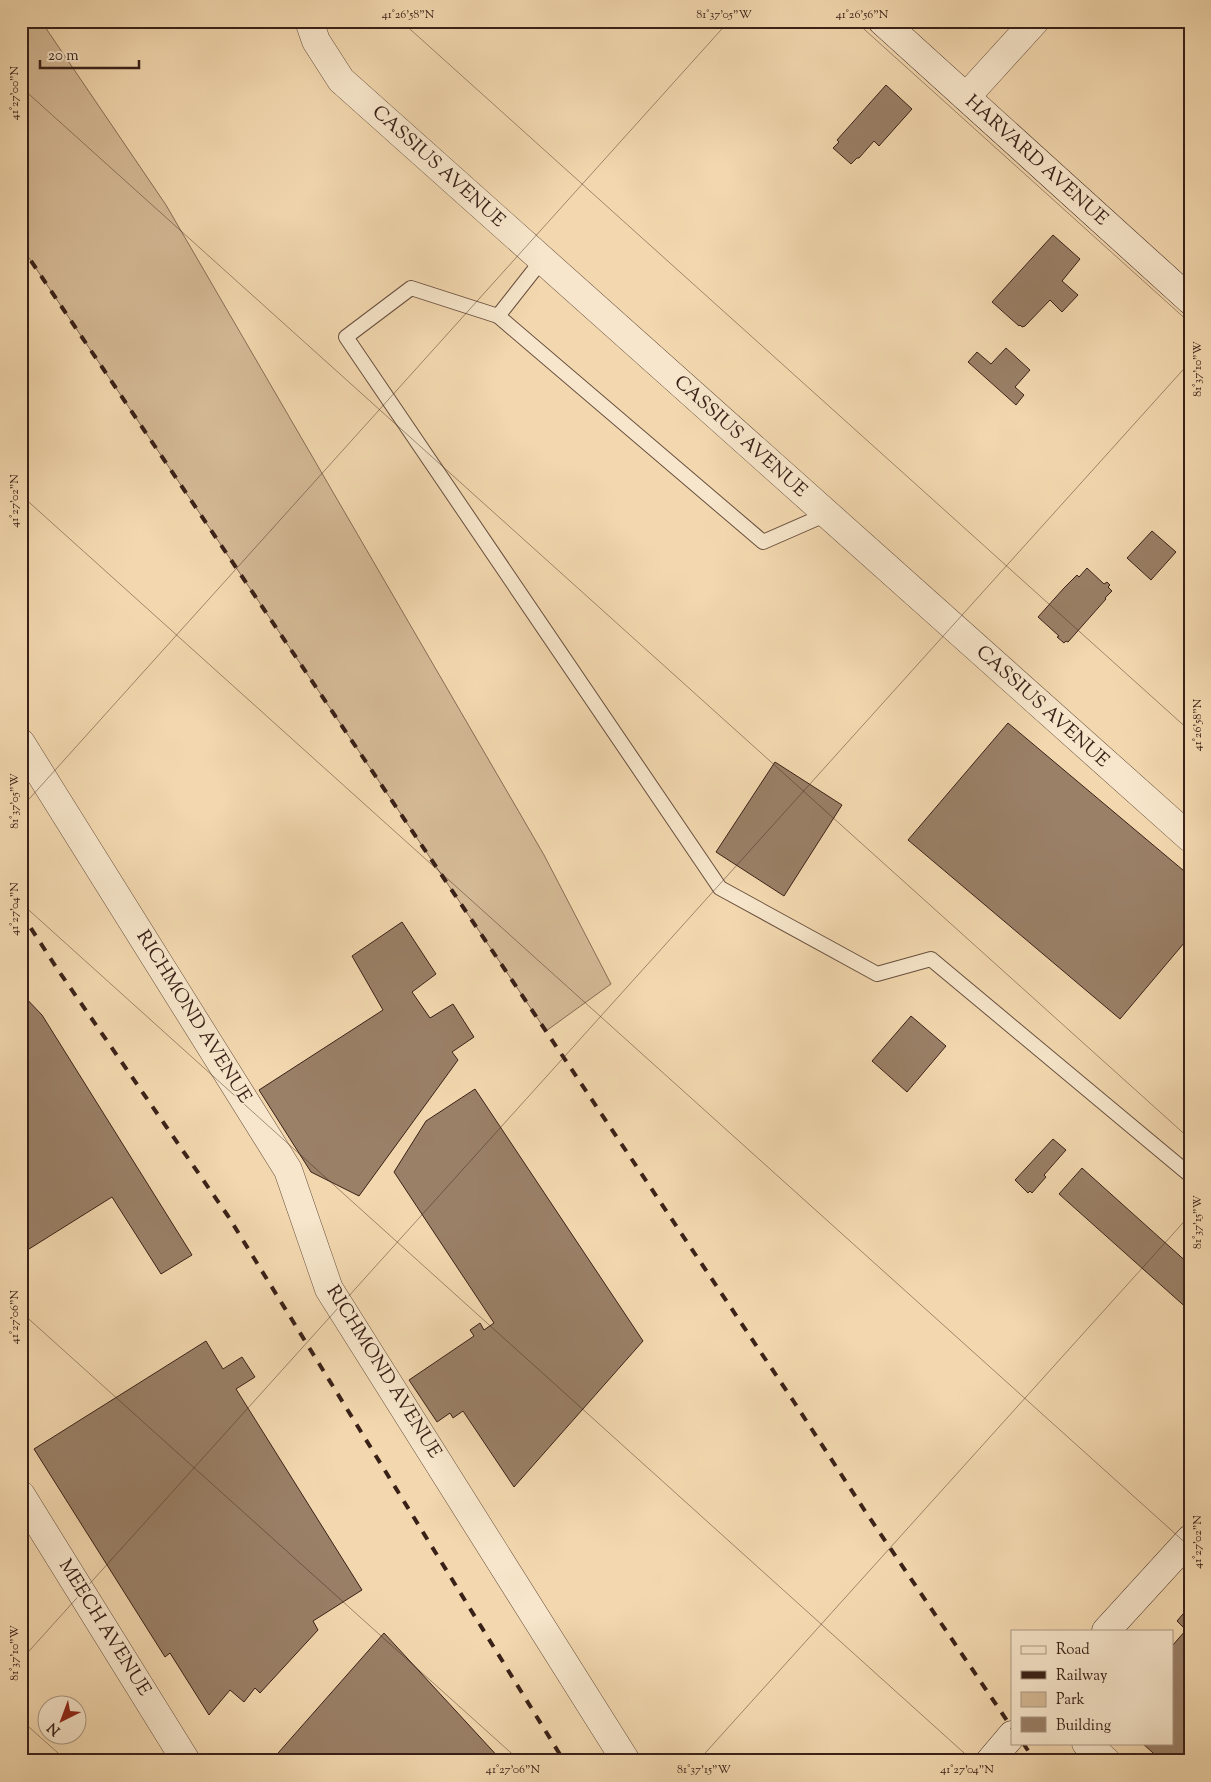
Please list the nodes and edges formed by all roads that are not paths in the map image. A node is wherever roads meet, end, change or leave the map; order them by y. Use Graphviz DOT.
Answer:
graph roads {
  1 [pos="309,21"];
  2 [pos="882,21"];
  3 [pos="1035,21"];
  4 [pos="966,97"];
  5 [pos="542,260"];
  6 [pos="1190,300"];
  7 [pos="498,316"];
  8 [pos="827,514"];
  9 [pos="21,743"];
  10 [pos="1190,838"];
  11 [pos="1190,1175"];
  12 [pos="21,1495"];
  13 [pos="1190,1539"];
  14 [pos="1107,1630"];
  15 [pos="1011,1737"];
  16 [pos="1087,1744"];
  17 [pos="186,1761"];
  18 [pos="626,1761"];
  19 [pos="990,1761"];
  20 [pos="1106,1761"];
  1 -- 5 [label="street, CASSIUS AVENUE"];
  2 -- 4 [label="street, HARVARD AVENUE"];
  3 -- 4 [label="street"];
  4 -- 6 [label="street, HARVARD AVENUE"];
  5 -- 7 [label="lane"];
  5 -- 8 [label="street, CASSIUS AVENUE"];
  7 -- 8 [label="lane"];
  7 -- 11 [label="lane"];
  8 -- 10 [label="street, CASSIUS AVENUE"];
  9 -- 18 [label="street, RICHMOND AVENUE"];
  12 -- 17 [label="street, MEECH AVENUE"];
  13 -- 14 [label="street"];
  15 -- 19 [label="street"];
  16 -- 20 [label="street"];
}
